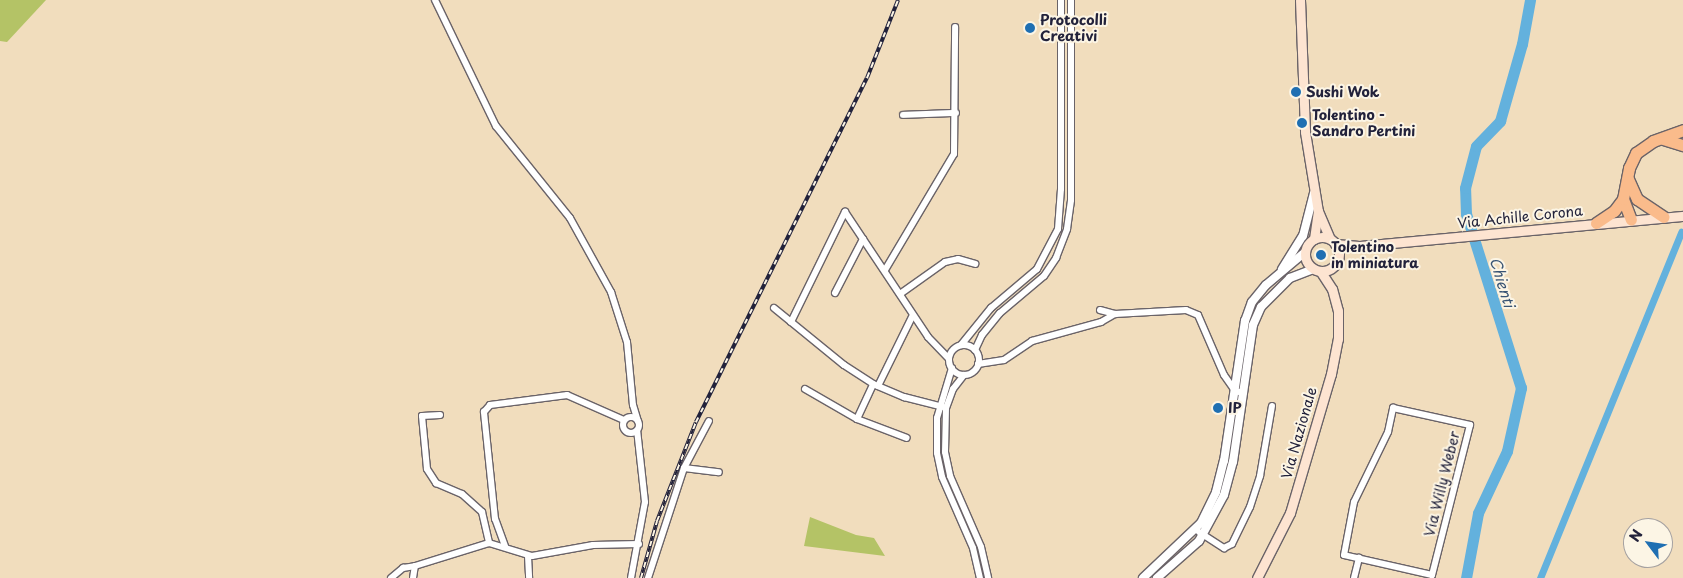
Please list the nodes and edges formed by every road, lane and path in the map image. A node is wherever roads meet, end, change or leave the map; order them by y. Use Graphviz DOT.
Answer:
graph roads {
  1 [pos="435,0"];
  2 [pos="1061,0"];
  3 [pos="1072,0"];
  4 [pos="1300,0"];
  5 [pos="955,27"];
  6 [pos="956,114"];
  7 [pos="903,115"];
  8 [pos="1683,130"];
  9 [pos="1661,139"];
  10 [pos="1683,145"];
  11 [pos="1628,179"];
  12 [pos="1314,191"];
  13 [pos="1637,198"];
  14 [pos="1623,199"];
  15 [pos="1318,211"];
  16 [pos="1683,216"];
  17 [pos="1664,217"];
  18 [pos="1631,220"];
  19 [pos="1596,223"];
  20 [pos="863,238"];
  21 [pos="1314,239"];
  22 [pos="1333,242"];
  23 [pos="1359,246"];
  24 [pos="1304,253"];
  25 [pos="1338,258"];
  26 [pos="975,264"];
  27 [pos="1333,267"];
  28 [pos="885,270"];
  29 [pos="1317,270"];
  30 [pos="1274,280"];
  31 [pos="1332,289"];
  32 [pos="836,293"];
  33 [pos="900,294"];
  34 [pos="774,308"];
  35 [pos="1100,310"];
  36 [pos="1114,314"];
  37 [pos="914,316"];
  38 [pos="791,322"];
  39 [pos="940,346"];
  40 [pos="959,346"];
  41 [pos="1241,349"];
  42 [pos="1251,350"];
  43 [pos="976,351"];
  44 [pos="949,360"];
  45 [pos="992,360"];
  46 [pos="978,364"];
  47 [pos="952,368"];
  48 [pos="964,375"];
  49 [pos="876,385"];
  50 [pos="805,389"];
  51 [pos="1235,392"];
  52 [pos="1244,393"];
  53 [pos="633,405"];
  54 [pos="1272,406"];
  55 [pos="942,407"];
  56 [pos="440,415"];
  57 [pos="857,418"];
  58 [pos="625,419"];
  59 [pos="638,421"];
  60 [pos="709,421"];
  61 [pos="637,430"];
  62 [pos="629,433"];
  63 [pos="907,438"];
  64 [pos="637,446"];
  65 [pos="684,468"];
  66 [pos="719,472"];
  67 [pos="482,512"];
  68 [pos="495,519"];
  69 [pos="485,522"];
  70 [pos="1196,530"];
  71 [pos="1203,535"];
  72 [pos="489,543"];
  73 [pos="639,544"];
  74 [pos="505,546"];
  75 [pos="528,556"];
  76 [pos="1359,558"];
  77 [pos="415,566"];
  78 [pos="391,578"];
  79 [pos="413,578"];
  80 [pos="529,578"];
  81 [pos="631,578"];
  82 [pos="648,578"];
  83 [pos="980,578"];
  84 [pos="988,578"];
  85 [pos="1143,578"];
  86 [pos="1157,578"];
  87 [pos="1258,578"];
  88 [pos="1354,578"];
  1 -- 53 [label="street"];
  2 -- 40 [label="street"];
  3 -- 43 [label="street"];
  4 -- 12 [label="main road"];
  5 -- 6 [label="street"];
  6 -- 7 [label="street"];
  6 -- 28 [label="street"];
  8 -- 9 [label="highway"];
  9 -- 10 [label="highway"];
  9 -- 11 [label="highway"];
  11 -- 13 [label="highway"];
  11 -- 14 [label="highway"];
  12 -- 15 [label="main road"];
  12 -- 30 [label="street"];
  13 -- 17 [label="highway"];
  13 -- 18 [label="highway"];
  14 -- 18 [label="highway"];
  14 -- 19 [label="highway"];
  15 -- 21 [label="main road"];
  15 -- 22 [label="main road"];
  16 -- 17 [label="main road, Via Achille Corona"];
  17 -- 18 [label="main road, Via Achille Corona"];
  18 -- 19 [label="main road, Via Achille Corona"];
  19 -- 23 [label="main road, Via Achille Corona"];
  20 -- 28 [label="street"];
  20 -- 32 [label="street"];
  20 -- 38 [label="street"];
  21 -- 22 [label="main road"];
  21 -- 24 [label="main road"];
  22 -- 23 [label="main road, Via Achille Corona"];
  22 -- 25 [label="main road"];
  23 -- 25 [label="main road, Via Achille Corona"];
  24 -- 29 [label="main road"];
  24 -- 30 [label="street"];
  25 -- 27 [label="main road"];
  26 -- 33 [label="street"];
  27 -- 29 [label="main road"];
  27 -- 31 [label="main road, Via Nazionale"];
  28 -- 33 [label="street"];
  29 -- 31 [label="main road, Via Nazionale"];
  29 -- 42 [label="street"];
  30 -- 41 [label="street"];
  31 -- 87 [label="main road, Via Nazionale"];
  33 -- 37 [label="street"];
  34 -- 38 [label="street"];
  35 -- 36 [label="street"];
  36 -- 45 [label="street"];
  36 -- 51 [label="street"];
  37 -- 39 [label="street"];
  37 -- 49 [label="street"];
  38 -- 49 [label="street"];
  39 -- 40 [label="street"];
  39 -- 44 [label="street"];
  40 -- 43 [label="street"];
  40 -- 44 [label="street"];
  41 -- 42 [label="street"];
  41 -- 51 [label="street"];
  42 -- 52 [label="street"];
  43 -- 45 [label="street"];
  43 -- 46 [label="street"];
  44 -- 47 [label="street"];
  45 -- 46 [label="street"];
  46 -- 48 [label="street"];
  47 -- 48 [label="street"];
  47 -- 55 [label="street"];
  48 -- 55 [label="street"];
  49 -- 55 [label="street"];
  49 -- 57 [label="street"];
  50 -- 57 [label="street"];
  51 -- 52 [label="street"];
  51 -- 70 [label="street"];
  52 -- 71 [label="street"];
  53 -- 58 [label="street"];
  53 -- 59 [label="street"];
  54 -- 71 [label="street"];
  55 -- 83 [label="street"];
  55 -- 84 [label="street"];
  56 -- 67 [label="street"];
  57 -- 63 [label="street"];
  58 -- 59 [label="street"];
  58 -- 62 [label="street"];
  58 -- 68 [label="street"];
  59 -- 61 [label="street"];
  60 -- 65 [label="street"];
  61 -- 62 [label="street"];
  61 -- 64 [label="street"];
  62 -- 64 [label="street"];
  64 -- 73 [label="street"];
  65 -- 66 [label="street"];
  65 -- 82 [label="street"];
  67 -- 68 [label="street"];
  67 -- 69 [label="street"];
  68 -- 69 [label="street"];
  68 -- 74 [label="street"];
  69 -- 72 [label="street"];
  70 -- 71 [label="street"];
  70 -- 85 [label="street"];
  71 -- 86 [label="street"];
  72 -- 74 [label="street"];
  72 -- 77 [label="street"];
  73 -- 75 [label="street"];
  73 -- 81 [label="street"];
  74 -- 75 [label="street"];
  75 -- 80 [label="street"];
  76 -- 76 [label="street, Via Willy Weber"];
  76 -- 88 [label="street"];
  77 -- 78 [label="street"];
  77 -- 79 [label="street"];
}
